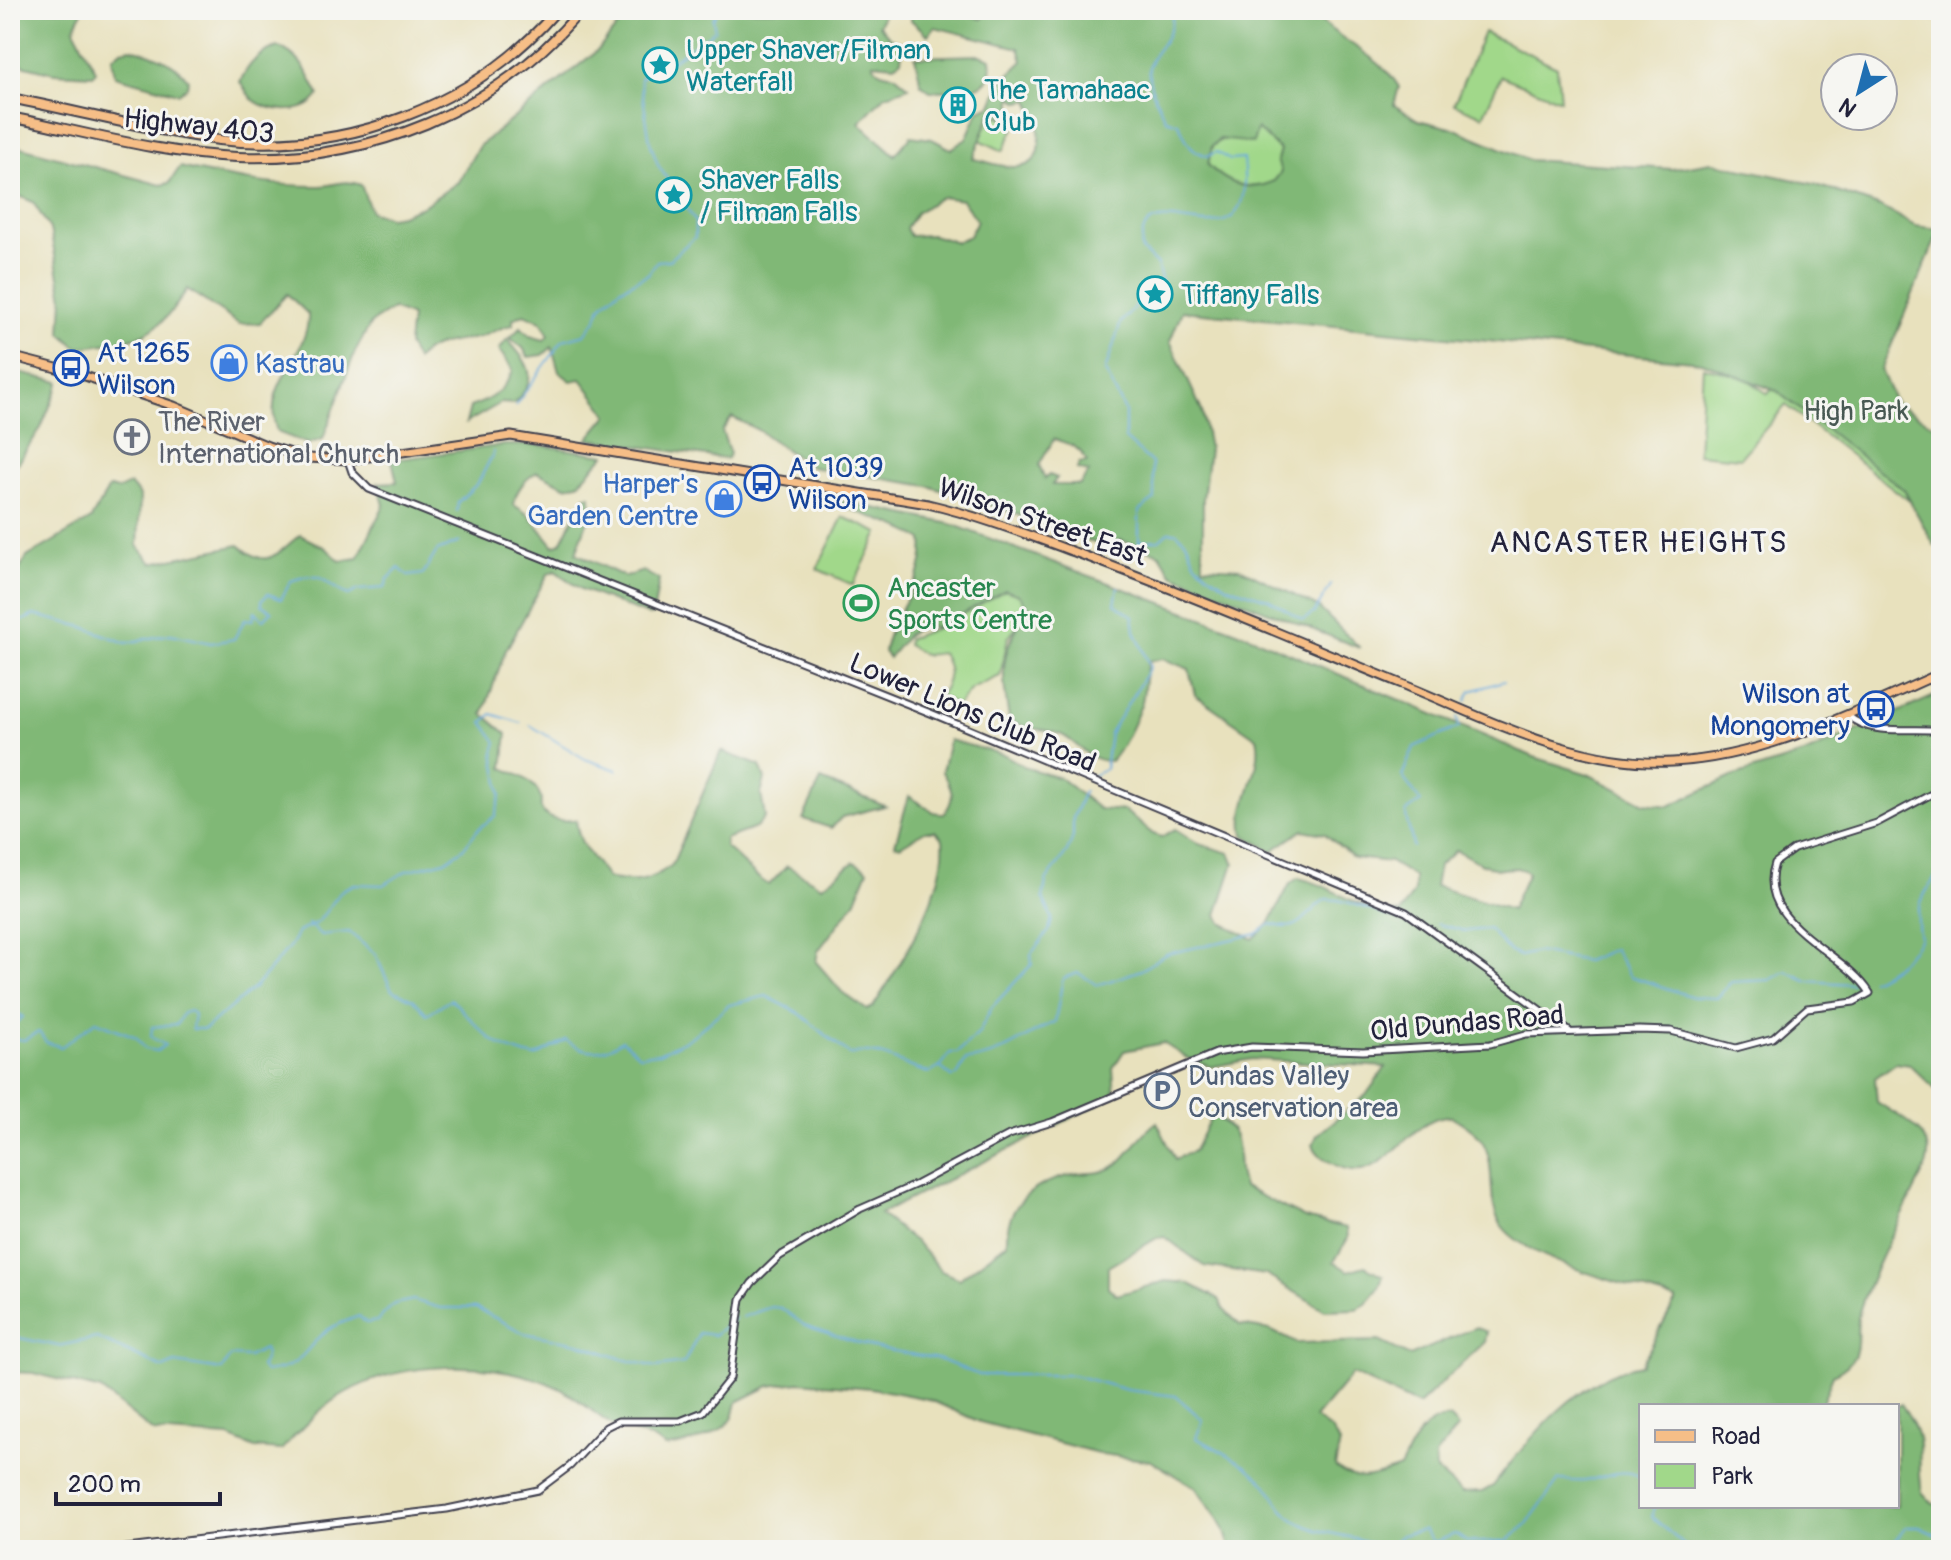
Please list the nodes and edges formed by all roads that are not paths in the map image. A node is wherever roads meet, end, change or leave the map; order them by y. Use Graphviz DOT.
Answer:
graph roads {
  1 [pos="557,10"];
  2 [pos="581,10"];
  3 [pos="10,98"];
  4 [pos="10,117"];
  5 [pos="10,356"];
  6 [pos="348,460"];
  7 [pos="1941,673"];
  8 [pos="1846,714"];
  9 [pos="1941,731"];
  10 [pos="1941,789"];
  11 [pos="1570,1032"];
  12 [pos="111,1550"];
  1 -- 3 [label="highway, Highway 403"];
  2 -- 4 [label="highway, Highway 403"];
  5 -- 6 [label="main road, Wilson Street East"];
  6 -- 8 [label="main road, Wilson Street East"];
  6 -- 11 [label="street, Lower Lions Club Road"];
  7 -- 8 [label="main road, Wilson Street East"];
  8 -- 9 [label="street"];
  10 -- 11 [label="street, Old Dundas Road"];
  11 -- 12 [label="street, Old Dundas Road"];
}
